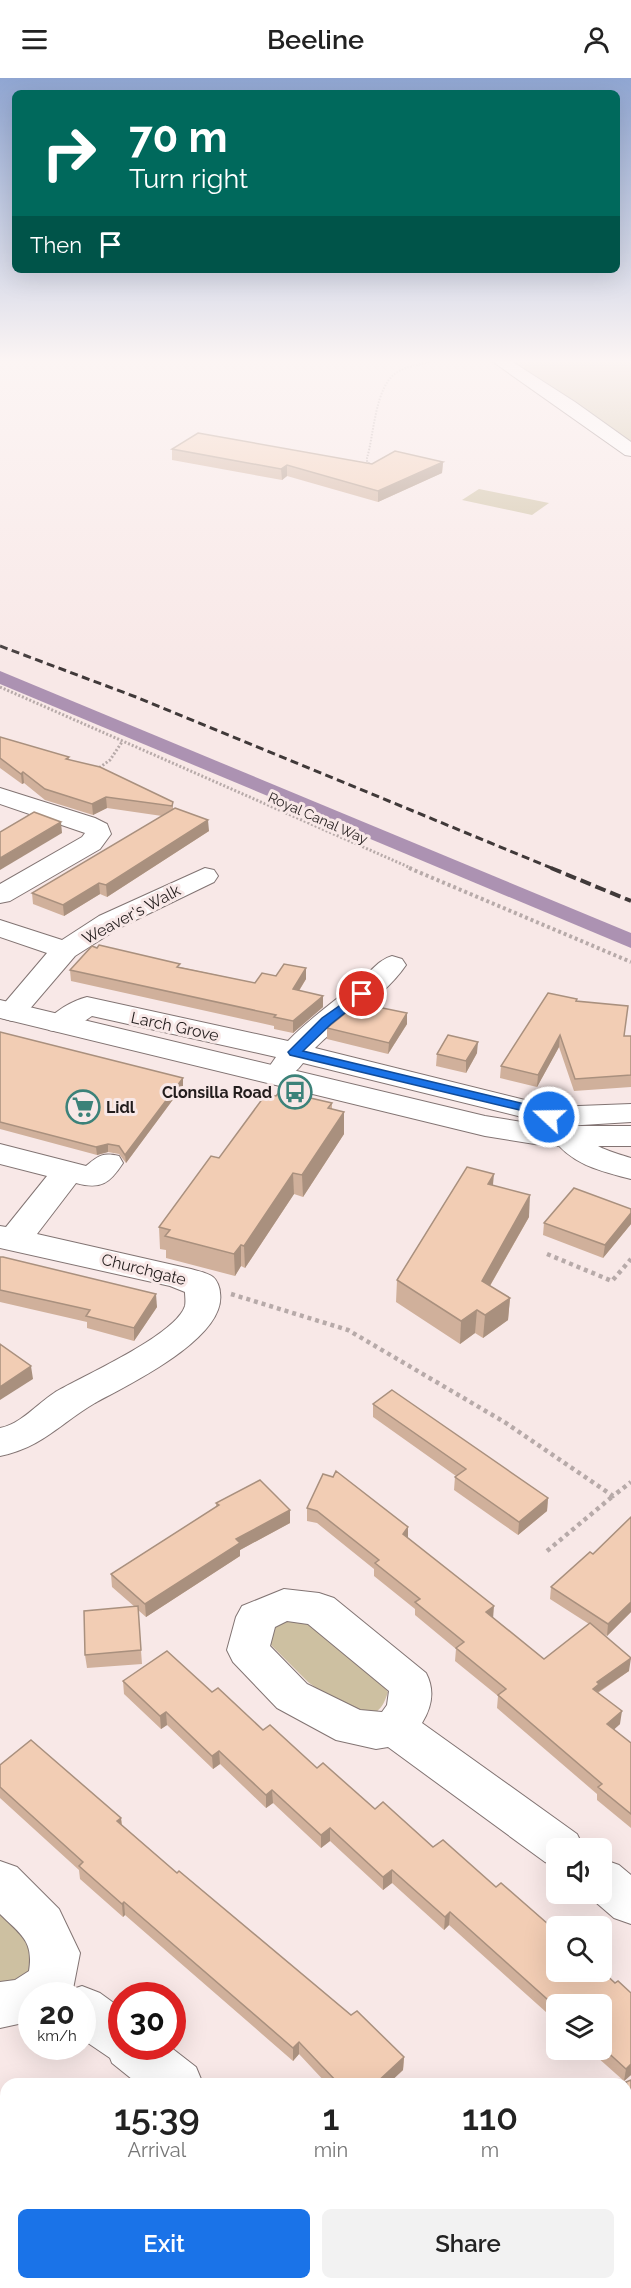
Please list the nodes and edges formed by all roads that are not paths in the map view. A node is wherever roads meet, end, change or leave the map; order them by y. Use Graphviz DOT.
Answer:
graph roads {
  1 [pos="0,796"];
  2 [pos="206,876"];
  3 [pos="0,895"];
  4 [pos="0,928"];
  5 [pos="65,950"];
  6 [pos="392,965"];
  7 [pos="6,1011"];
  8 [pos="286,1064"];
  9 [pos="631,1113"];
  10 [pos="555,1130"];
  11 [pos="631,1136"];
  12 [pos="0,1154"];
  13 [pos="107,1163"];
  14 [pos="631,1168"];
  15 [pos="68,1172"];
  16 [pos="8,1238"];
  17 [pos="0,1442"];
  18 [pos="395,1728"];
  19 [pos="547,1838"];
  20 [pos="0,1882"];
  21 [pos="612,1888"];
  22 [pos="631,1903"];
  23 [pos="53,1982"];
  24 [pos="18,2002"];
  25 [pos="0,2005"];
  26 [pos="148,2060"];
  27 [pos="170,2078"];
  1 -- 3 [label="street"];
  2 -- 5 [label="street, Weaver's Walk"];
  4 -- 5 [label="street"];
  5 -- 7 [label="street, Weaver's Walk"];
  6 -- 8 [label="street"];
  7 -- 8 [label="street"];
  8 -- 10 [label="street"];
  9 -- 10 [label="street"];
  10 -- 11 [label="street"];
  10 -- 14 [label="street"];
  12 -- 15 [label="street"];
  13 -- 15 [label="street"];
  15 -- 16 [label="street"];
  16 -- 17 [label="street, Churchgate"];
  18 -- 19 [label="street"];
  20 -- 23 [label="street"];
  21 -- 22 [label="street"];
  24 -- 25 [label="street"];
  26 -- 27 [label="street"];
}
